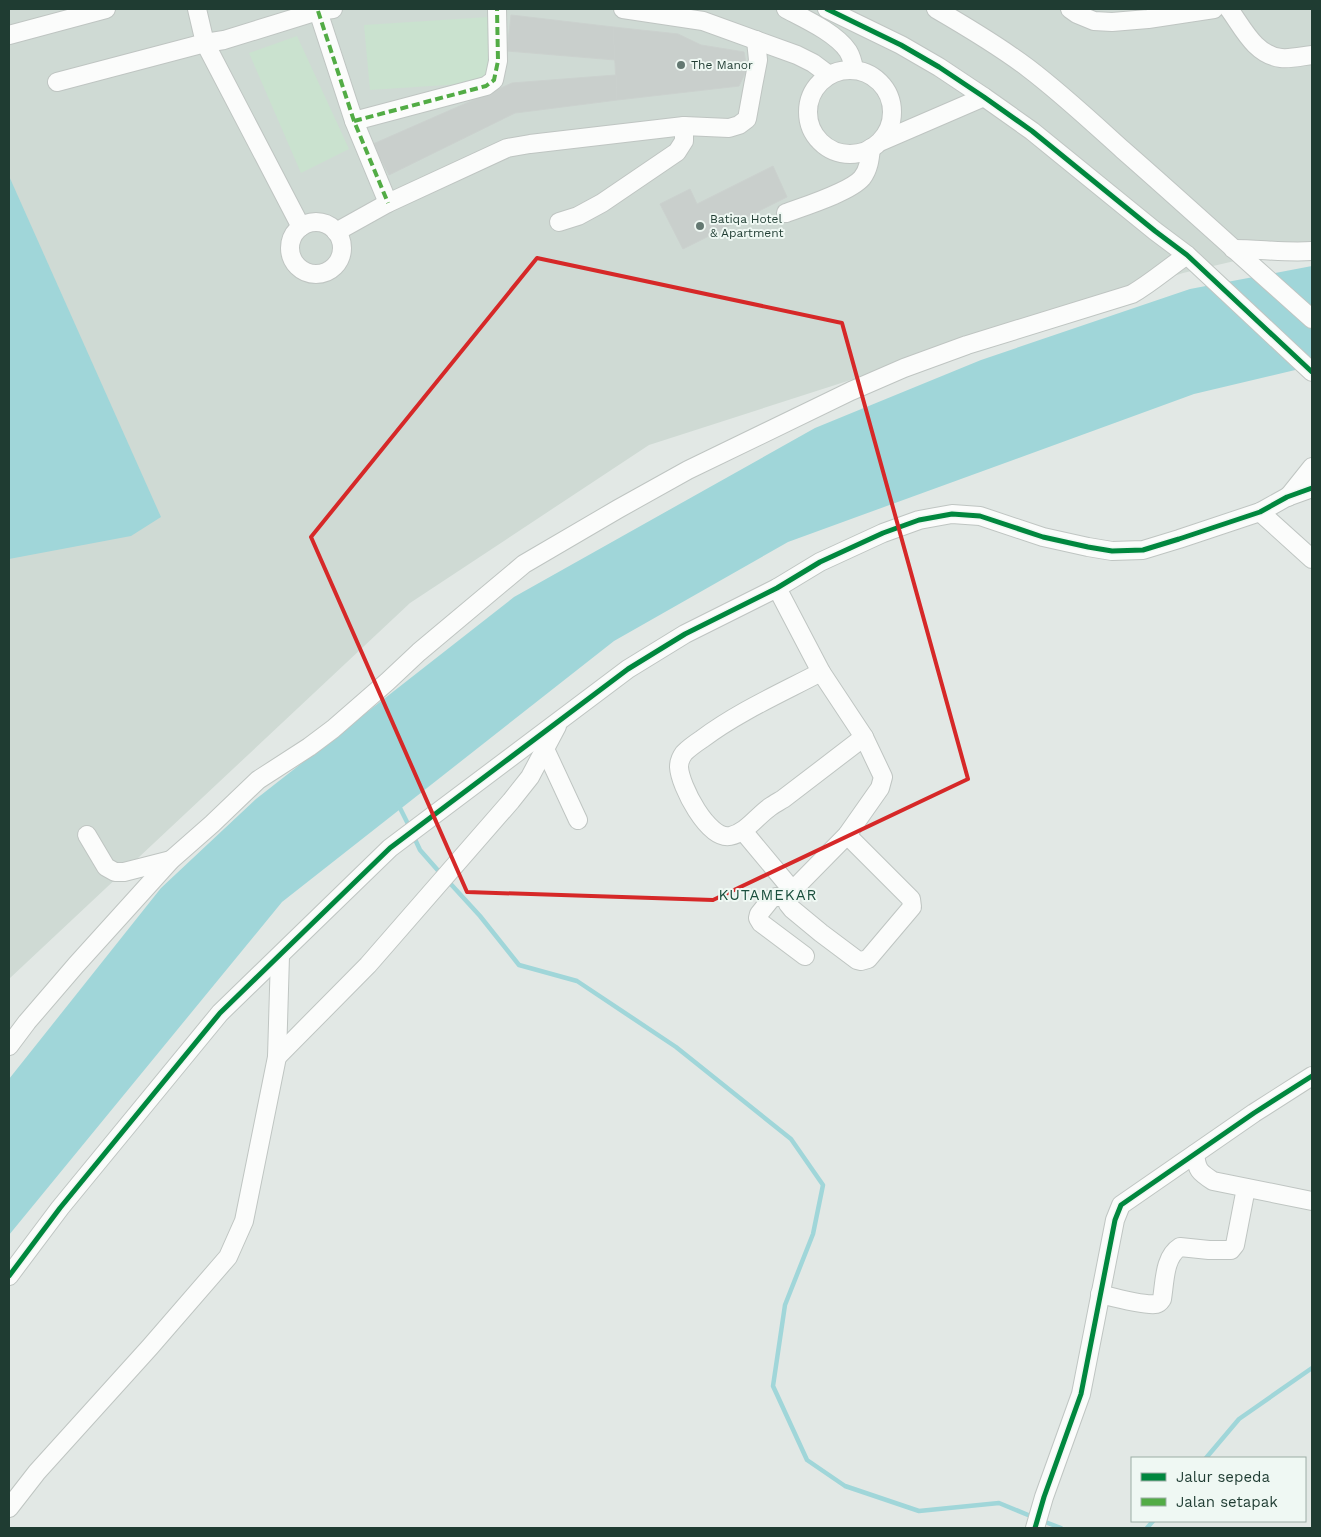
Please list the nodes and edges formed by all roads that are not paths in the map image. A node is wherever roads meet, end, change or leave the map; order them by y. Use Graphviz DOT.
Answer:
graph roads {
  1 [pos="106,9"];
  2 [pos="197,9"];
  3 [pos="498,9"];
  4 [pos="622,9"];
  5 [pos="786,9"];
  6 [pos="827,9"];
  7 [pos="936,9"];
  8 [pos="1070,9"];
  9 [pos="1214,9"];
  10 [pos="1229,9"];
  11 [pos="325,10"];
  12 [pos="1117,15"];
  13 [pos="9,35"];
  14 [pos="756,40"];
  15 [pos="205,43"];
  16 [pos="1312,55"];
  17 [pos="854,70"];
  18 [pos="829,75"];
  19 [pos="57,82"];
  20 [pos="984,96"];
  21 [pos="354,121"];
  22 [pos="684,126"];
  23 [pos="876,145"];
  24 [pos="388,203"];
  25 [pos="786,214"];
  26 [pos="559,222"];
  27 [pos="301,227"];
  28 [pos="336,232"];
  29 [pos="1233,249"];
  30 [pos="1312,251"];
  31 [pos="1187,255"];
  32 [pos="1312,319"];
  33 [pos="1312,372"];
  34 [pos="1312,467"];
  35 [pos="1312,488"];
  36 [pos="1287,497"];
  37 [pos="1260,512"];
  38 [pos="1312,559"];
  39 [pos="777,588"];
  40 [pos="821,672"];
  41 [pos="561,720"];
  42 [pos="864,737"];
  43 [pos="544,749"];
  44 [pos="578,820"];
  45 [pos="743,831"];
  46 [pos="87,835"];
  47 [pos="847,835"];
  48 [pos="171,860"];
  49 [pos="790,894"];
  50 [pos="280,956"];
  51 [pos="805,956"];
  52 [pos="9,1046"];
  53 [pos="277,1057"];
  54 [pos="1312,1076"];
  55 [pos="1195,1154"];
  56 [pos="1246,1188"];
  57 [pos="1312,1201"];
  58 [pos="9,1276"];
  59 [pos="1100,1294"];
  60 [pos="9,1508"];
  61 [pos="1035,1528"];
  1 -- 13 [label="street"];
  2 -- 15 [label="street"];
  3 -- 21 [label="street"];
  4 -- 14 [label="street"];
  5 -- 17 [label="street"];
  6 -- 20 [label="street"];
  7 -- 29 [label="street"];
  8 -- 12 [label="street"];
  9 -- 12 [label="street"];
  10 -- 16 [label="street"];
  11 -- 15 [label="street"];
  11 -- 21 [label="street"];
  14 -- 18 [label="street"];
  14 -- 22 [label="street"];
  15 -- 19 [label="street"];
  15 -- 27 [label="street"];
  17 -- 18 [label="street"];
  17 -- 23 [label="street"];
  18 -- 23 [label="street"];
  20 -- 23 [label="street"];
  20 -- 31 [label="street"];
  21 -- 24 [label="street"];
  22 -- 24 [label="street"];
  22 -- 26 [label="street"];
  23 -- 25 [label="street"];
  24 -- 28 [label="street"];
  27 -- 28 [label="street"];
  27 -- 28 [label="street"];
  29 -- 30 [label="street"];
  29 -- 32 [label="street"];
  31 -- 33 [label="street"];
  31 -- 48 [label="street"];
  34 -- 36 [label="street"];
  35 -- 36 [label="street"];
  36 -- 37 [label="street"];
  37 -- 38 [label="street"];
  37 -- 39 [label="street"];
  39 -- 40 [label="street"];
  39 -- 41 [label="street"];
  40 -- 42 [label="street"];
  40 -- 45 [label="street"];
  41 -- 43 [label="street"];
  41 -- 50 [label="street"];
  42 -- 45 [label="street"];
  42 -- 47 [label="street"];
  43 -- 44 [label="street"];
  43 -- 53 [label="street"];
  45 -- 49 [label="street"];
  46 -- 48 [label="street"];
  47 -- 49 [label="street"];
  47 -- 49 [label="street"];
  48 -- 52 [label="street"];
  49 -- 51 [label="street"];
  50 -- 53 [label="street"];
  50 -- 58 [label="street"];
  53 -- 60 [label="street"];
  54 -- 55 [label="street"];
  55 -- 56 [label="street"];
  55 -- 59 [label="street"];
  56 -- 57 [label="street"];
  56 -- 59 [label="street"];
  59 -- 61 [label="street"];
}
